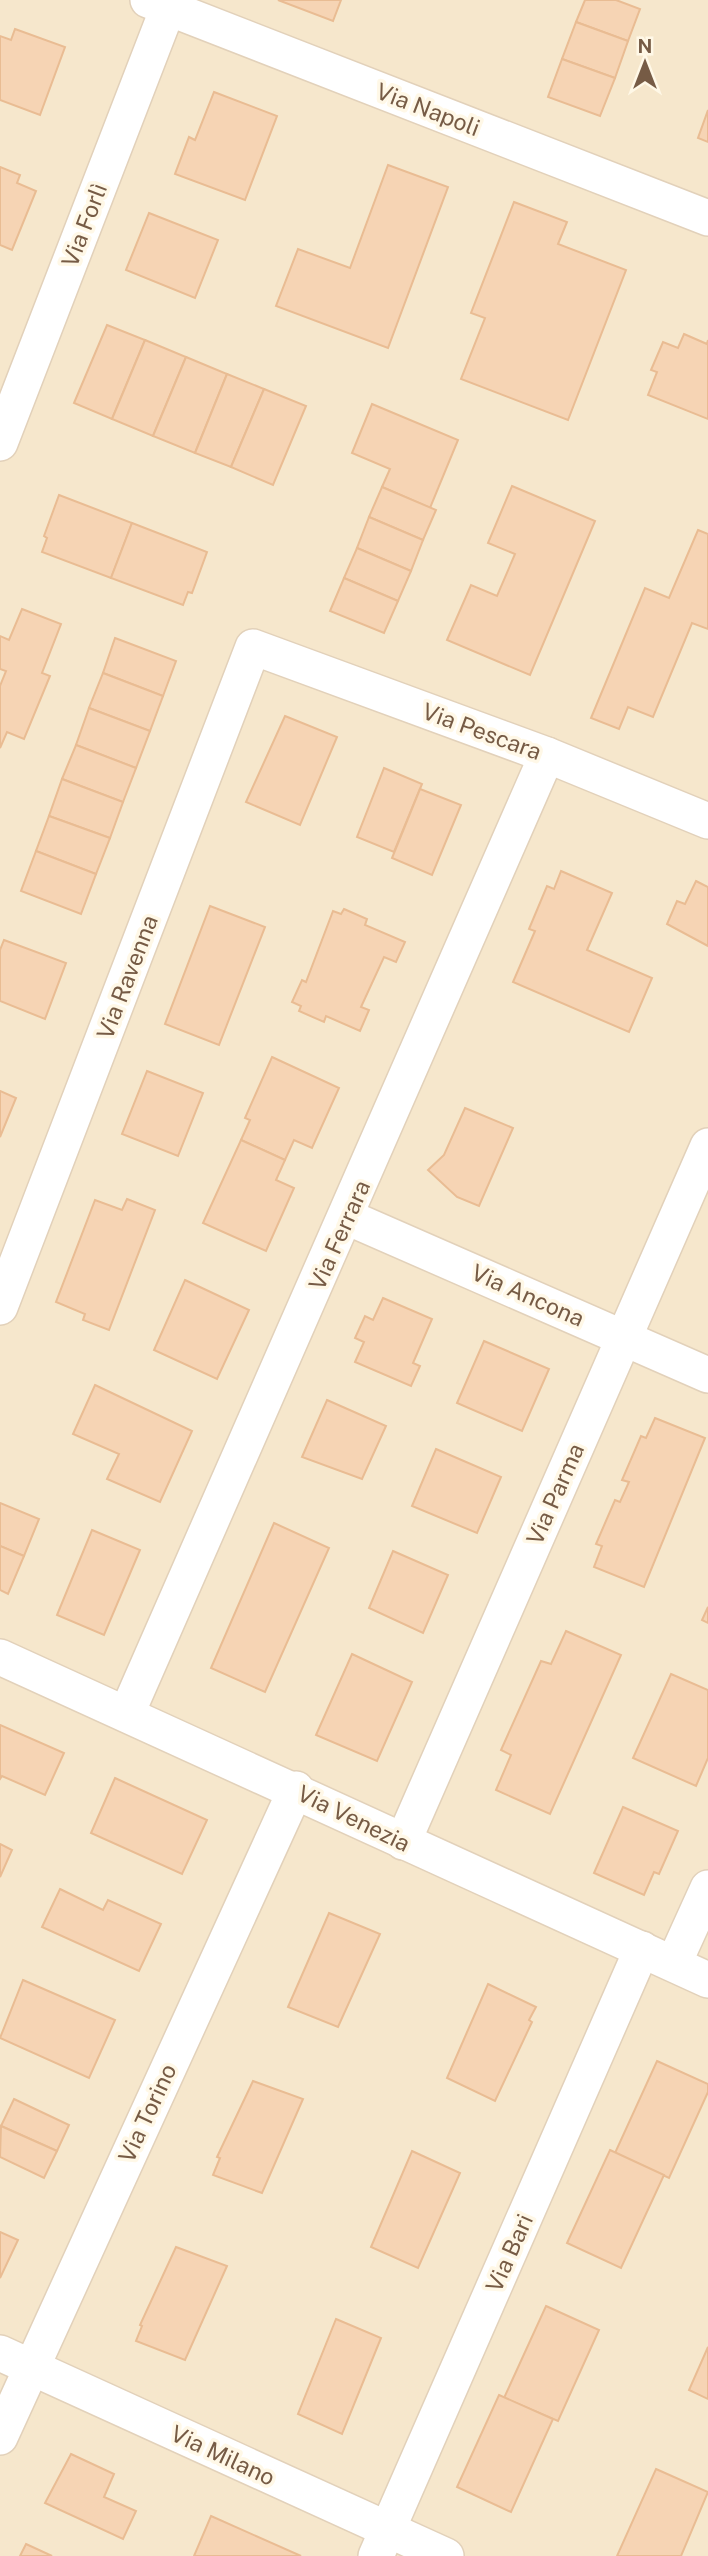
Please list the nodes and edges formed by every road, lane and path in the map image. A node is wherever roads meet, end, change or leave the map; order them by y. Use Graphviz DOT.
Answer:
graph roads {
  1 [pos="158,4"];
  2 [pos="708,218"];
  3 [pos="0,443"];
  4 [pos="253,647"];
  5 [pos="547,755"];
  6 [pos="708,821"];
  7 [pos="708,1146"];
  8 [pos="347,1217"];
  9 [pos="0,1307"];
  10 [pos="624,1337"];
  11 [pos="708,1375"];
  12 [pos="0,1657"];
  13 [pos="127,1713"];
  14 [pos="296,1789"];
  15 [pos="403,1842"];
  16 [pos="708,1888"];
  17 [pos="642,1949"];
  18 [pos="674,1963"];
  19 [pos="708,1980"];
  20 [pos="0,2353"];
  21 [pos="31,2367"];
  22 [pos="0,2437"];
  23 [pos="382,2543"];
  24 [pos="446,2556"];
  1 -- 2 [label="street, Via Napoli"];
  1 -- 3 [label="street, Via Forlì"];
  4 -- 5 [label="street, Via Pescara"];
  4 -- 9 [label="street, Via Ravenna"];
  5 -- 6 [label="street, Via Pescara"];
  5 -- 8 [label="street, Via Ferrara"];
  7 -- 10 [label="street, Via Parma"];
  8 -- 10 [label="street, Via Ancona"];
  8 -- 13 [label="street, Via Ferrara"];
  10 -- 11 [label="street, Via Ancona"];
  10 -- 15 [label="street, Via Parma"];
  12 -- 13 [label="street, Via Venezia"];
  13 -- 14 [label="street, Via Venezia"];
  14 -- 15 [label="street, Via Venezia"];
  14 -- 21 [label="street, Via Torino"];
  15 -- 17 [label="street, Via Venezia"];
  16 -- 18 [label="street"];
  17 -- 18 [label="street, Via Venezia"];
  17 -- 23 [label="street, Via Bari"];
  18 -- 19 [label="street, Via Venezia"];
  20 -- 21 [label="street, Via Milano"];
  21 -- 22 [label="street, Via Torino"];
  21 -- 23 [label="street, Via Milano"];
  23 -- 24 [label="street, Via Milano"];
}
